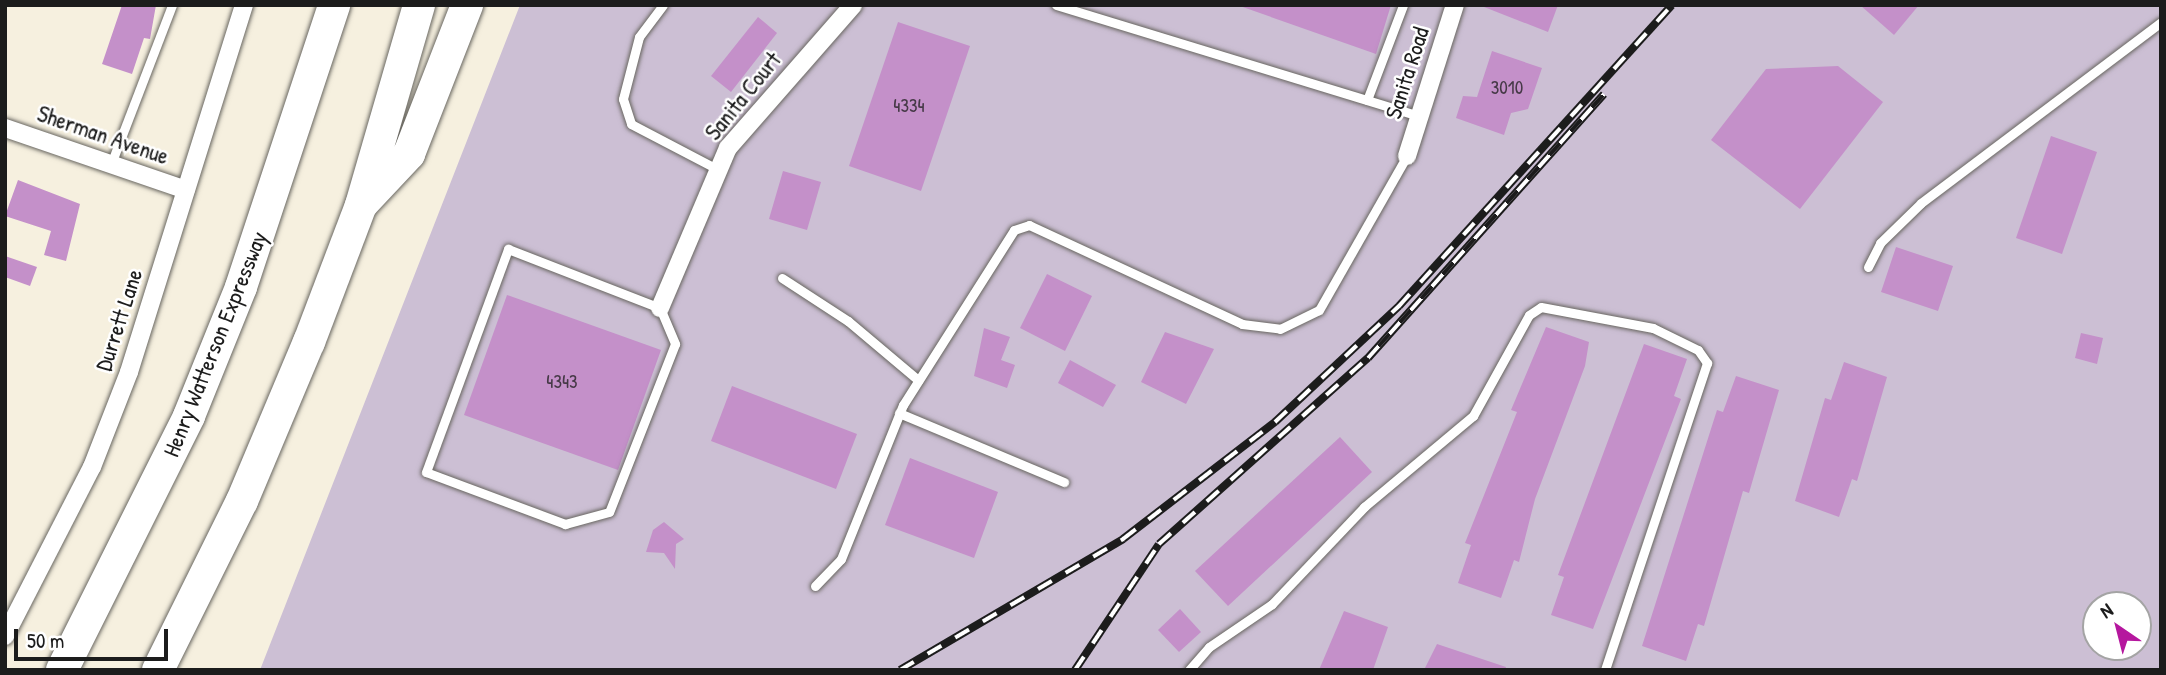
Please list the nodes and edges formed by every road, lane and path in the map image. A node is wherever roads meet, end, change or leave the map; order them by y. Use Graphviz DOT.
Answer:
graph roads {
  1 [pos="172,5"];
  2 [pos="243,5"];
  3 [pos="334,5"];
  4 [pos="419,5"];
  5 [pos="467,5"];
  6 [pos="663,5"];
  7 [pos="853,5"];
  8 [pos="1056,5"];
  9 [pos="1403,5"];
  10 [pos="1455,5"];
  11 [pos="2161,22"];
  12 [pos="1367,100"];
  13 [pos="1419,116"];
  14 [pos="5,128"];
  15 [pos="1406,156"];
  16 [pos="111,164"];
  17 [pos="719,170"];
  18 [pos="186,190"];
  19 [pos="361,205"];
  20 [pos="1868,267"];
  21 [pos="782,278"];
  22 [pos="660,308"];
  23 [pos="918,380"];
  24 [pos="899,414"];
  25 [pos="1064,482"];
  26 [pos="814,586"];
  27 [pos="5,636"];
  28 [pos="62,670"];
  29 [pos="158,670"];
  30 [pos="1189,670"];
  31 [pos="1605,670"];
  1 -- 16 [label="lane"];
  2 -- 18 [label="street, Durrett Lane"];
  3 -- 28 [label="highway, Henry Watterson Expressway"];
  4 -- 19 [label="highway"];
  5 -- 19 [label="highway"];
  6 -- 17 [label="lane"];
  7 -- 17 [label="street, Sanita Court"];
  8 -- 12 [label="lane"];
  9 -- 12 [label="lane"];
  10 -- 13 [label="street, Sanita Road"];
  11 -- 20 [label="lane"];
  12 -- 13 [label="lane"];
  13 -- 15 [label="street, Sanita Road"];
  14 -- 16 [label="street, Sherman Avenue"];
  15 -- 23 [label="lane"];
  16 -- 18 [label="street, Sherman Avenue"];
  17 -- 22 [label="street, Sanita Court"];
  18 -- 27 [label="street, Durrett Lane"];
  19 -- 29 [label="highway"];
  21 -- 23 [label="lane"];
  22 -- 22 [label="lane"];
  23 -- 24 [label="lane"];
  24 -- 25 [label="lane"];
  24 -- 26 [label="lane"];
  30 -- 31 [label="lane"];
}
